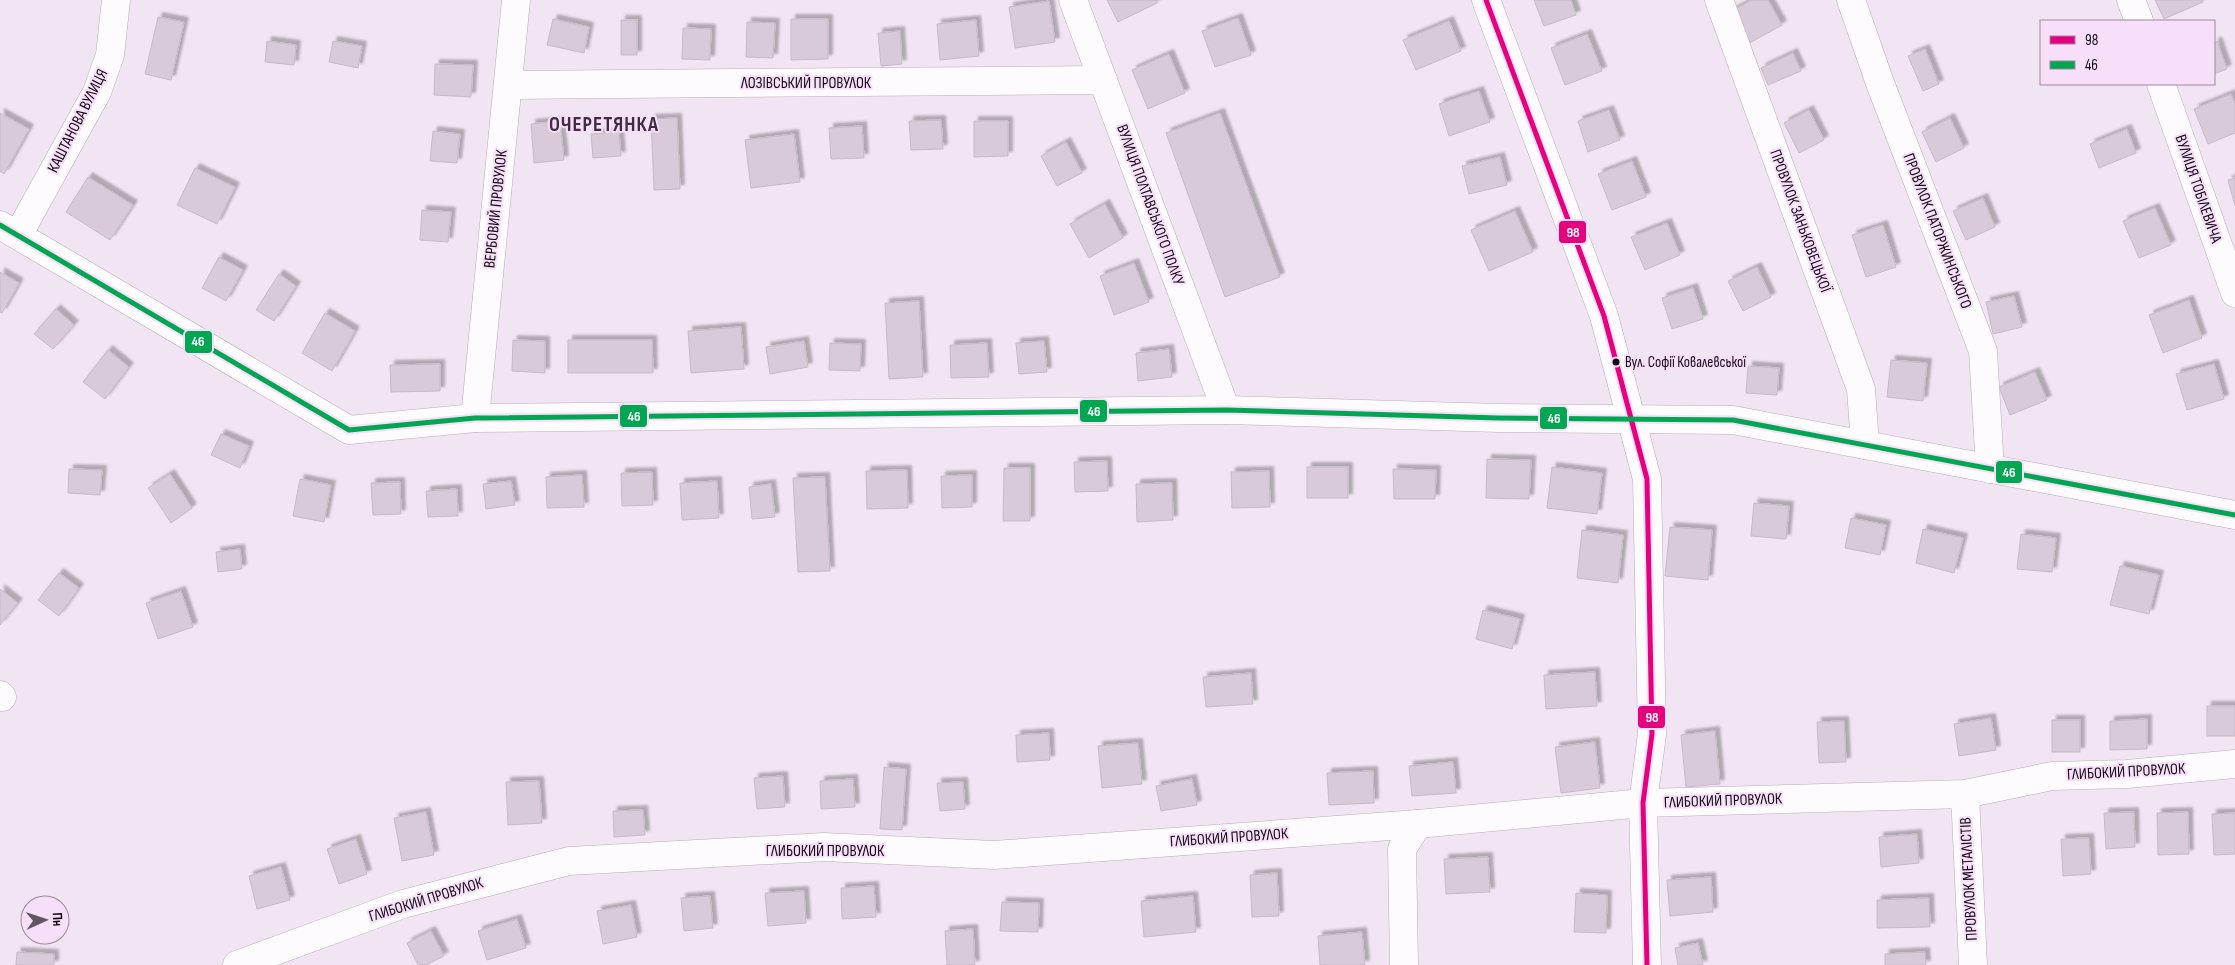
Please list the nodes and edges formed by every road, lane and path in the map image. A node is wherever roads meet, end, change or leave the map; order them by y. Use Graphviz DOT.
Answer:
graph roads {
  1 [pos="116,0"];
  2 [pos="516,0"];
  3 [pos="1073,0"];
  4 [pos="1486,0"];
  5 [pos="1720,0"];
  6 [pos="1851,0"];
  7 [pos="2131,0"];
  8 [pos="2139,20"];
  9 [pos="1103,80"];
  10 [pos="508,85"];
  11 [pos="2161,85"];
  12 [pos="9,230"];
  13 [pos="2235,293"];
  14 [pos="1226,410"];
  15 [pos="475,418"];
  16 [pos="1632,419"];
  17 [pos="1865,445"];
  18 [pos="1990,468"];
  19 [pos="2235,515"];
  20 [pos="2235,764"];
  21 [pos="1965,794"];
  22 [pos="1643,804"];
  23 [pos="1418,824"];
  24 [pos="237,965"];
  25 [pos="1404,965"];
  26 [pos="1647,965"];
  27 [pos="1973,965"];
  1 -- 12 [label="street, КАШТАНОВА ВУЛИЦЯ"];
  2 -- 10 [label="street, ВЕРБОВИЙ ПРОВУЛОК"];
  3 -- 9 [label="street, ВУЛИЦЯ ПОЛТАВСЬКОГО ПОЛКУ"];
  4 -- 16 [label="street"];
  5 -- 17 [label="street, ПРОВУЛОК ЗАНЬКОВЕЦЬКОЇ"];
  6 -- 18 [label="street, ПРОВУЛОК ПАТОРЖИНСЬКОГО"];
  7 -- 8 [label="street"];
  9 -- 10 [label="street, ЛОЗІВСЬКИЙ ПРОВУЛОК"];
  9 -- 14 [label="street, ВУЛИЦЯ ПОЛТАВСЬКОГО ПОЛКУ"];
  10 -- 15 [label="street, ВЕРБОВИЙ ПРОВУЛОК"];
  11 -- 13 [label="street, ВУЛИЦЯ ТОБІЛЕВИЧА"];
  12 -- 15 [label="street"];
  14 -- 15 [label="street"];
  14 -- 16 [label="street"];
  16 -- 17 [label="street"];
  16 -- 22 [label="street"];
  17 -- 18 [label="street"];
  18 -- 19 [label="street"];
  20 -- 21 [label="street, ГЛИБОКИЙ ПРОВУЛОК"];
  21 -- 22 [label="street, ГЛИБОКИЙ ПРОВУЛОК"];
  21 -- 27 [label="street, ПРОВУЛОК МЕТАЛІСТІВ"];
  22 -- 23 [label="street, ГЛИБОКИЙ ПРОВУЛОК"];
  22 -- 26 [label="street"];
  23 -- 24 [label="street, ГЛИБОКИЙ ПРОВУЛОК"];
  23 -- 25 [label="street"];
}
